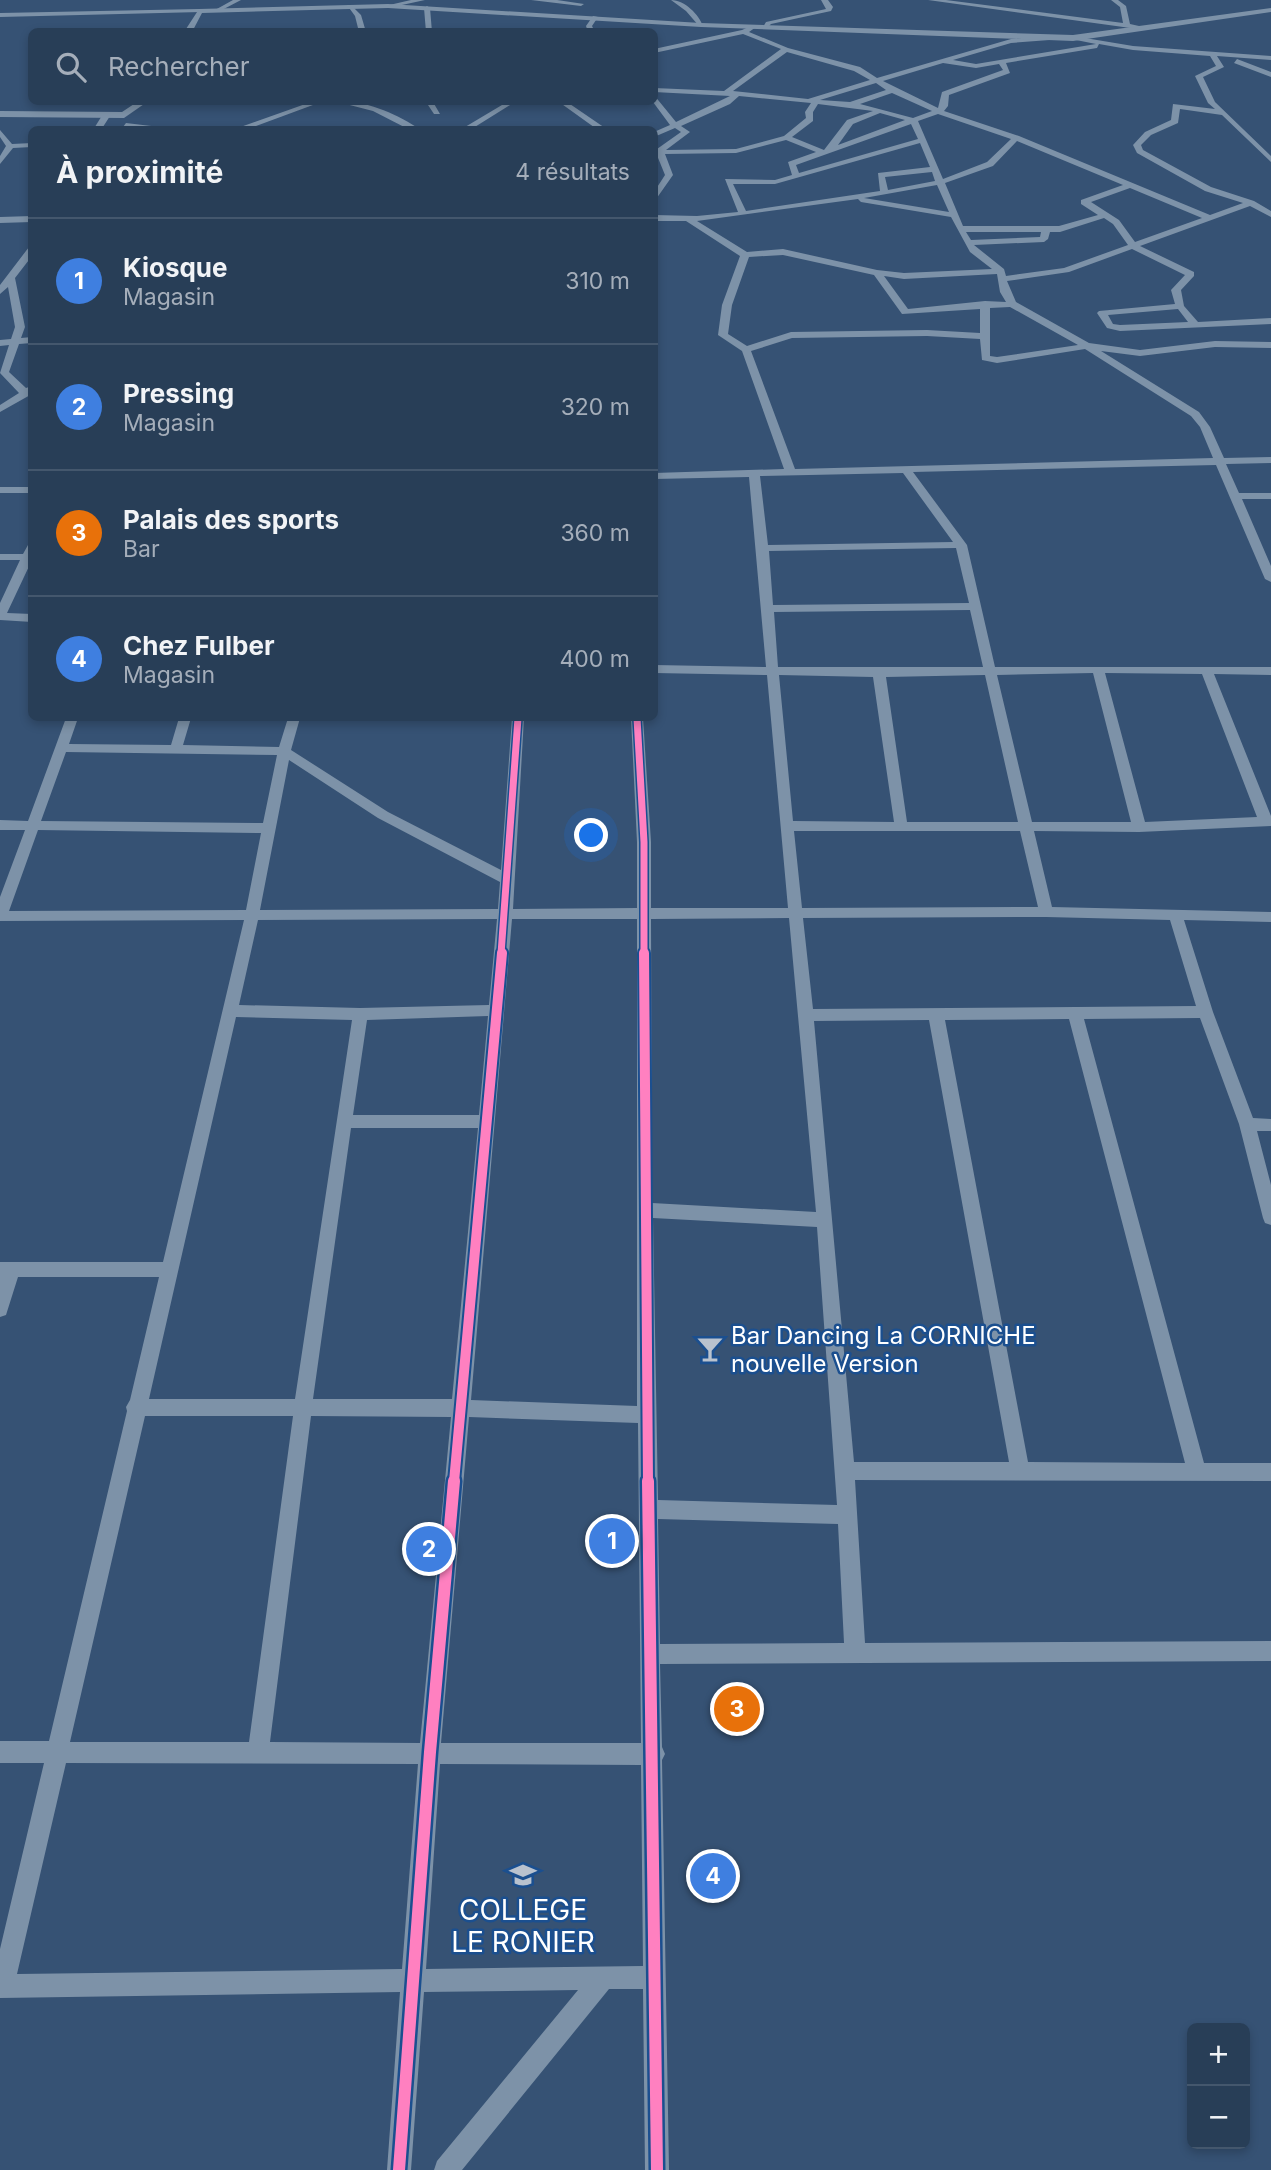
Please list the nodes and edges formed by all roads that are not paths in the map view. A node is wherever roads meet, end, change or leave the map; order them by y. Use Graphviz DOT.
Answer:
graph roads {
  1 [pos="185,0"];
  2 [pos="238,0"];
  3 [pos="534,0"];
  4 [pos="674,0"];
  5 [pos="824,0"];
  6 [pos="936,0"];
  7 [pos="1114,0"];
  8 [pos="424,4"];
  9 [pos="581,4"];
  10 [pos="349,6"];
  11 [pos="218,10"];
  12 [pos="1271,10"];
  13 [pos="199,11"];
  14 [pos="0,15"];
  15 [pos="595,17"];
  16 [pos="701,24"];
  17 [pos="1127,24"];
  18 [pos="754,27"];
  19 [pos="766,27"];
  20 [pos="1145,27"];
  21 [pos="190,28"];
  22 [pos="362,28"];
  23 [pos="428,28"];
  24 [pos="590,28"];
  25 [pos="744,32"];
  26 [pos="1070,38"];
  27 [pos="1101,44"];
  28 [pos="786,49"];
  29 [pos="658,50"];
  30 [pos="1213,55"];
  31 [pos="1225,56"];
  32 [pos="1271,58"];
  33 [pos="941,60"];
  34 [pos="1001,61"];
  35 [pos="1271,75"];
  36 [pos="873,79"];
  37 [pos="658,90"];
  38 [pos="892,90"];
  39 [pos="726,93"];
  40 [pos="737,94"];
  41 [pos="805,102"];
  42 [pos="658,103"];
  43 [pos="815,103"];
  44 [pos="140,105"];
  45 [pos="308,105"];
  46 [pos="358,105"];
  47 [pos="432,105"];
  48 [pos="506,105"];
  49 [pos="567,105"];
  50 [pos="364,106"];
  51 [pos="847,106"];
  52 [pos="939,111"];
  53 [pos="883,112"];
  54 [pos="437,113"];
  55 [pos="1224,113"];
  56 [pos="0,114"];
  57 [pos="106,116"];
  58 [pos="914,121"];
  59 [pos="125,123"];
  60 [pos="100,126"];
  61 [pos="143,126"];
  62 [pos="248,126"];
  63 [pos="407,126"];
  64 [pos="471,126"];
  65 [pos="598,126"];
  66 [pos="675,127"];
  67 [pos="0,132"];
  68 [pos="658,133"];
  69 [pos="787,138"];
  70 [pos="1016,138"];
  71 [pos="922,140"];
  72 [pos="28,145"];
  73 [pos="10,146"];
  74 [pos="658,151"];
  75 [pos="826,151"];
  76 [pos="1271,160"];
  77 [pos="0,162"];
  78 [pos="936,169"];
  79 [pos="797,176"];
  80 [pos="941,180"];
  81 [pos="783,181"];
  82 [pos="1131,185"];
  83 [pos="884,191"];
  84 [pos="658,193"];
  85 [pos="852,198"];
  86 [pos="778,200"];
  87 [pos="1251,203"];
  88 [pos="743,213"];
  89 [pos="1271,214"];
  90 [pos="952,215"];
  91 [pos="1106,215"];
  92 [pos="1207,217"];
  93 [pos="658,218"];
  94 [pos="28,219"];
  95 [pos="0,220"];
  96 [pos="690,220"];
  97 [pos="960,229"];
  98 [pos="1046,229"];
  99 [pos="970,243"];
  100 [pos="1133,246"];
  101 [pos="28,254"];
  102 [pos="746,255"];
  103 [pos="877,272"];
  104 [pos="1002,275"];
  105 [pos="10,277"];
  106 [pos="0,291"];
  107 [pos="985,304"];
  108 [pos="1013,304"];
  109 [pos="1180,306"];
  110 [pos="1271,321"];
  111 [pos="1195,323"];
  112 [pos="983,336"];
  113 [pos="28,340"];
  114 [pos="12,342"];
  115 [pos="0,343"];
  116 [pos="1271,345"];
  117 [pos="1087,346"];
  118 [pos="746,350"];
  119 [pos="28,391"];
  120 [pos="0,409"];
  121 [pos="1271,460"];
  122 [pos="1218,461"];
  123 [pos="906,470"];
  124 [pos="790,471"];
  125 [pos="754,473"];
  126 [pos="658,476"];
  127 [pos="0,490"];
  128 [pos="28,490"];
  129 [pos="1236,496"];
  130 [pos="1271,496"];
  131 [pos="961,545"];
  132 [pos="764,548"];
  133 [pos="28,552"];
  134 [pos="0,557"];
  135 [pos="1271,579"];
  136 [pos="978,606"];
  137 [pos="769,609"];
  138 [pos="0,616"];
  139 [pos="28,618"];
  140 [pos="658,669"];
  141 [pos="1098,669"];
  142 [pos="1271,671"];
  143 [pos="1207,672"];
  144 [pos="773,673"];
  145 [pos="879,673"];
  146 [pos="990,673"];
  147 [pos="71,721"];
  148 [pos="184,721"];
  149 [pos="293,721"];
  150 [pos="518,721"];
  151 [pos="637,721"];
  152 [pos="61,748"];
  153 [pos="176,749"];
  154 [pos="284,751"];
  155 [pos="1268,821"];
  156 [pos="0,825"];
  157 [pos="32,825"];
  158 [pos="787,826"];
  159 [pos="901,826"];
  160 [pos="1025,827"];
  161 [pos="1139,827"];
  162 [pos="267,828"];
  163 [pos="506,879"];
  164 [pos="1046,912"];
  165 [pos="643,913"];
  166 [pos="252,915"];
  167 [pos="505,915"];
  168 [pos="796,915"];
  169 [pos="0,916"];
  170 [pos="1176,916"];
  171 [pos="1271,917"];
  172 [pos="496,1010"];
  173 [pos="230,1011"];
  174 [pos="1075,1013"];
  175 [pos="1205,1013"];
  176 [pos="360,1014"];
  177 [pos="936,1014"];
  178 [pos="807,1015"];
  179 [pos="488,1121"];
  180 [pos="346,1122"];
  181 [pos="1247,1125"];
  182 [pos="1271,1125"];
  183 [pos="644,1210"];
  184 [pos="1271,1218"];
  185 [pos="825,1220"];
  186 [pos="6,1269"];
  187 [pos="169,1270"];
  188 [pos="0,1308"];
  189 [pos="303,1406"];
  190 [pos="135,1407"];
  191 [pos="459,1408"];
  192 [pos="648,1415"];
  193 [pos="1196,1470"];
  194 [pos="847,1471"];
  195 [pos="1020,1471"];
  196 [pos="1271,1472"];
  197 [pos="649,1509"];
  198 [pos="849,1515"];
  199 [pos="1271,1651"];
  200 [pos="855,1652"];
  201 [pos="651,1654"];
  202 [pos="258,1751"];
  203 [pos="0,1752"];
  204 [pos="430,1752"];
  205 [pos="57,1753"];
  206 [pos="654,1755"];
  207 [pos="656,1977"];
  208 [pos="603,1978"];
  209 [pos="415,1980"];
  210 [pos="1,1986"];
  211 [pos="400,2170"];
  212 [pos="446,2170"];
  213 [pos="657,2170"];
  1 -- 13 [label="street"];
  2 -- 11 [label="street"];
  3 -- 9 [label="street"];
  4 -- 16 [label="street"];
  5 -- 19 [label="street"];
  6 -- 17 [label="street"];
  7 -- 17 [label="street"];
  8 -- 10 [label="street"];
  8 -- 15 [label="street"];
  8 -- 23 [label="street"];
  10 -- 11 [label="street"];
  10 -- 22 [label="street"];
  11 -- 13 [label="street"];
  12 -- 20 [label="street"];
  13 -- 14 [label="street"];
  13 -- 21 [label="street"];
  15 -- 16 [label="street"];
  15 -- 24 [label="street"];
  16 -- 18 [label="street"];
  17 -- 20 [label="street"];
  18 -- 19 [label="street"];
  18 -- 25 [label="street"];
  19 -- 26 [label="street"];
  20 -- 26 [label="street"];
  25 -- 28 [label="street"];
  25 -- 29 [label="street"];
  26 -- 27 [label="street"];
  26 -- 33 [label="street"];
  27 -- 30 [label="street"];
  27 -- 34 [label="street"];
  28 -- 36 [label="street"];
  28 -- 39 [label="street"];
  30 -- 31 [label="street"];
  30 -- 55 [label="street"];
  31 -- 32 [label="street"];
  31 -- 35 [label="street"];
  33 -- 34 [label="street"];
  33 -- 36 [label="street"];
  34 -- 52 [label="street"];
  36 -- 38 [label="street"];
  36 -- 41 [label="street"];
  37 -- 39 [label="street"];
  38 -- 51 [label="street"];
  38 -- 52 [label="street"];
  39 -- 40 [label="street"];
  40 -- 41 [label="street"];
  40 -- 66 [label="street"];
  41 -- 43 [label="street"];
  42 -- 66 [label="street"];
  43 -- 51 [label="street"];
  43 -- 69 [label="street"];
  44 -- 59 [label="street"];
  45 -- 62 [label="street"];
  46 -- 50 [label="street"];
  47 -- 54 [label="street"];
  48 -- 64 [label="street"];
  49 -- 65 [label="street"];
  50 -- 63 [label="street"];
  51 -- 53 [label="street"];
  52 -- 58 [label="street"];
  52 -- 70 [label="street"];
  53 -- 58 [label="street"];
  53 -- 75 [label="street"];
  55 -- 76 [label="street"];
  55 -- 87 [label="street"];
  56 -- 57 [label="street"];
  57 -- 59 [label="street"];
  57 -- 60 [label="street"];
  58 -- 71 [label="street"];
  58 -- 75 [label="street"];
  59 -- 61 [label="street"];
  66 -- 68 [label="street"];
  66 -- 74 [label="street"];
  67 -- 73 [label="street"];
  69 -- 74 [label="street"];
  69 -- 75 [label="street"];
  70 -- 80 [label="street"];
  70 -- 82 [label="street"];
  71 -- 78 [label="street"];
  71 -- 79 [label="street"];
  72 -- 73 [label="street"];
  73 -- 77 [label="street"];
  74 -- 84 [label="street"];
  75 -- 79 [label="street"];
  78 -- 80 [label="street"];
  78 -- 83 [label="street"];
  79 -- 81 [label="street"];
  80 -- 83 [label="street"];
  80 -- 90 [label="street"];
  81 -- 86 [label="street"];
  81 -- 88 [label="street"];
  82 -- 91 [label="street"];
  82 -- 92 [label="street"];
  83 -- 85 [label="street"];
  85 -- 86 [label="street"];
  85 -- 90 [label="street"];
  86 -- 88 [label="street"];
  87 -- 89 [label="street"];
  87 -- 92 [label="street"];
  88 -- 96 [label="street"];
  90 -- 97 [label="street"];
  91 -- 98 [label="street"];
  91 -- 100 [label="street"];
  92 -- 100 [label="street"];
  93 -- 96 [label="street"];
  94 -- 95 [label="street"];
  96 -- 102 [label="street"];
  97 -- 98 [label="street"];
  97 -- 99 [label="street"];
  98 -- 99 [label="street"];
  99 -- 104 [label="street"];
  100 -- 104 [label="street"];
  100 -- 109 [label="street"];
  101 -- 105 [label="street"];
  102 -- 103 [label="street"];
  102 -- 118 [label="street"];
  103 -- 104 [label="street"];
  103 -- 107 [label="street"];
  104 -- 108 [label="street"];
  105 -- 106 [label="street"];
  105 -- 114 [label="street"];
  107 -- 108 [label="street"];
  107 -- 112 [label="street"];
  108 -- 117 [label="street"];
  109 -- 111 [label="street"];
  109 -- 111 [label="street"];
  110 -- 111 [label="street"];
  112 -- 117 [label="street"];
  112 -- 118 [label="street"];
  113 -- 114 [label="street"];
  114 -- 115 [label="street"];
  114 -- 119 [label="street"];
  116 -- 117 [label="street"];
  117 -- 122 [label="street"];
  118 -- 124 [label="street"];
  119 -- 120 [label="street"];
  121 -- 122 [label="street"];
  122 -- 123 [label="street"];
  122 -- 129 [label="street"];
  123 -- 124 [label="street"];
  123 -- 131 [label="street"];
  124 -- 125 [label="street"];
  125 -- 126 [label="street"];
  125 -- 132 [label="street"];
  127 -- 128 [label="street"];
  129 -- 130 [label="street"];
  129 -- 135 [label="street"];
  131 -- 132 [label="street"];
  131 -- 136 [label="street"];
  132 -- 137 [label="street"];
  133 -- 134 [label="street"];
  133 -- 138 [label="street"];
  136 -- 137 [label="street"];
  136 -- 146 [label="street"];
  137 -- 144 [label="street"];
  138 -- 139 [label="street"];
  140 -- 144 [label="street"];
  141 -- 143 [label="street"];
  141 -- 146 [label="street"];
  141 -- 161 [label="street"];
  142 -- 143 [label="street"];
  143 -- 155 [label="street"];
  144 -- 145 [label="street"];
  144 -- 158 [label="street"];
  145 -- 146 [label="street"];
  145 -- 159 [label="street"];
  146 -- 160 [label="street"];
  147 -- 152 [label="street"];
  148 -- 153 [label="street"];
  149 -- 154 [label="street"];
  150 -- 163 [label="street"];
  151 -- 165 [label="street"];
  152 -- 153 [label="street"];
  152 -- 157 [label="street"];
  153 -- 154 [label="street"];
  154 -- 162 [label="street"];
  154 -- 163 [label="street"];
  155 -- 161 [label="street"];
  156 -- 157 [label="street"];
  157 -- 162 [label="street"];
  157 -- 169 [label="street"];
  158 -- 159 [label="street"];
  158 -- 168 [label="street"];
  159 -- 160 [label="street"];
  160 -- 161 [label="street"];
  160 -- 164 [label="street"];
  162 -- 166 [label="street"];
  163 -- 167 [label="street"];
  164 -- 168 [label="street"];
  164 -- 170 [label="street"];
  165 -- 167 [label="street"];
  165 -- 168 [label="street"];
  165 -- 183 [label="street"];
  166 -- 167 [label="street"];
  166 -- 169 [label="street"];
  166 -- 173 [label="street"];
  167 -- 172 [label="street"];
  168 -- 178 [label="street"];
  170 -- 171 [label="street"];
  170 -- 175 [label="street"];
  172 -- 176 [label="street"];
  172 -- 179 [label="street"];
  173 -- 176 [label="street"];
  173 -- 187 [label="street"];
  174 -- 175 [label="street"];
  174 -- 177 [label="street"];
  174 -- 193 [label="street"];
  175 -- 181 [label="street"];
  176 -- 180 [label="street"];
  177 -- 178 [label="street"];
  177 -- 195 [label="street"];
  178 -- 185 [label="street"];
  179 -- 180 [label="street"];
  179 -- 191 [label="street"];
  180 -- 189 [label="street"];
  181 -- 182 [label="street"];
  181 -- 184 [label="street"];
  183 -- 185 [label="street"];
  183 -- 192 [label="street"];
  185 -- 194 [label="street"];
  186 -- 187 [label="street"];
  186 -- 188 [label="street"];
  187 -- 190 [label="street"];
  189 -- 190 [label="street"];
  189 -- 191 [label="street"];
  189 -- 202 [label="street"];
  190 -- 205 [label="street"];
  191 -- 192 [label="street"];
  191 -- 204 [label="street"];
  192 -- 197 [label="street"];
  193 -- 195 [label="street"];
  193 -- 196 [label="street"];
  194 -- 195 [label="street"];
  194 -- 198 [label="street"];
  197 -- 198 [label="street"];
  197 -- 201 [label="street"];
  198 -- 200 [label="street"];
  199 -- 200 [label="street"];
  200 -- 201 [label="street"];
  201 -- 206 [label="street"];
  202 -- 204 [label="street"];
  202 -- 205 [label="street"];
  203 -- 205 [label="street"];
  204 -- 206 [label="street"];
  204 -- 209 [label="street"];
  205 -- 210 [label="street"];
  206 -- 207 [label="street"];
  207 -- 208 [label="street"];
  207 -- 213 [label="street"];
  208 -- 209 [label="street"];
  208 -- 212 [label="street"];
  209 -- 210 [label="street"];
  209 -- 211 [label="street"];
}
